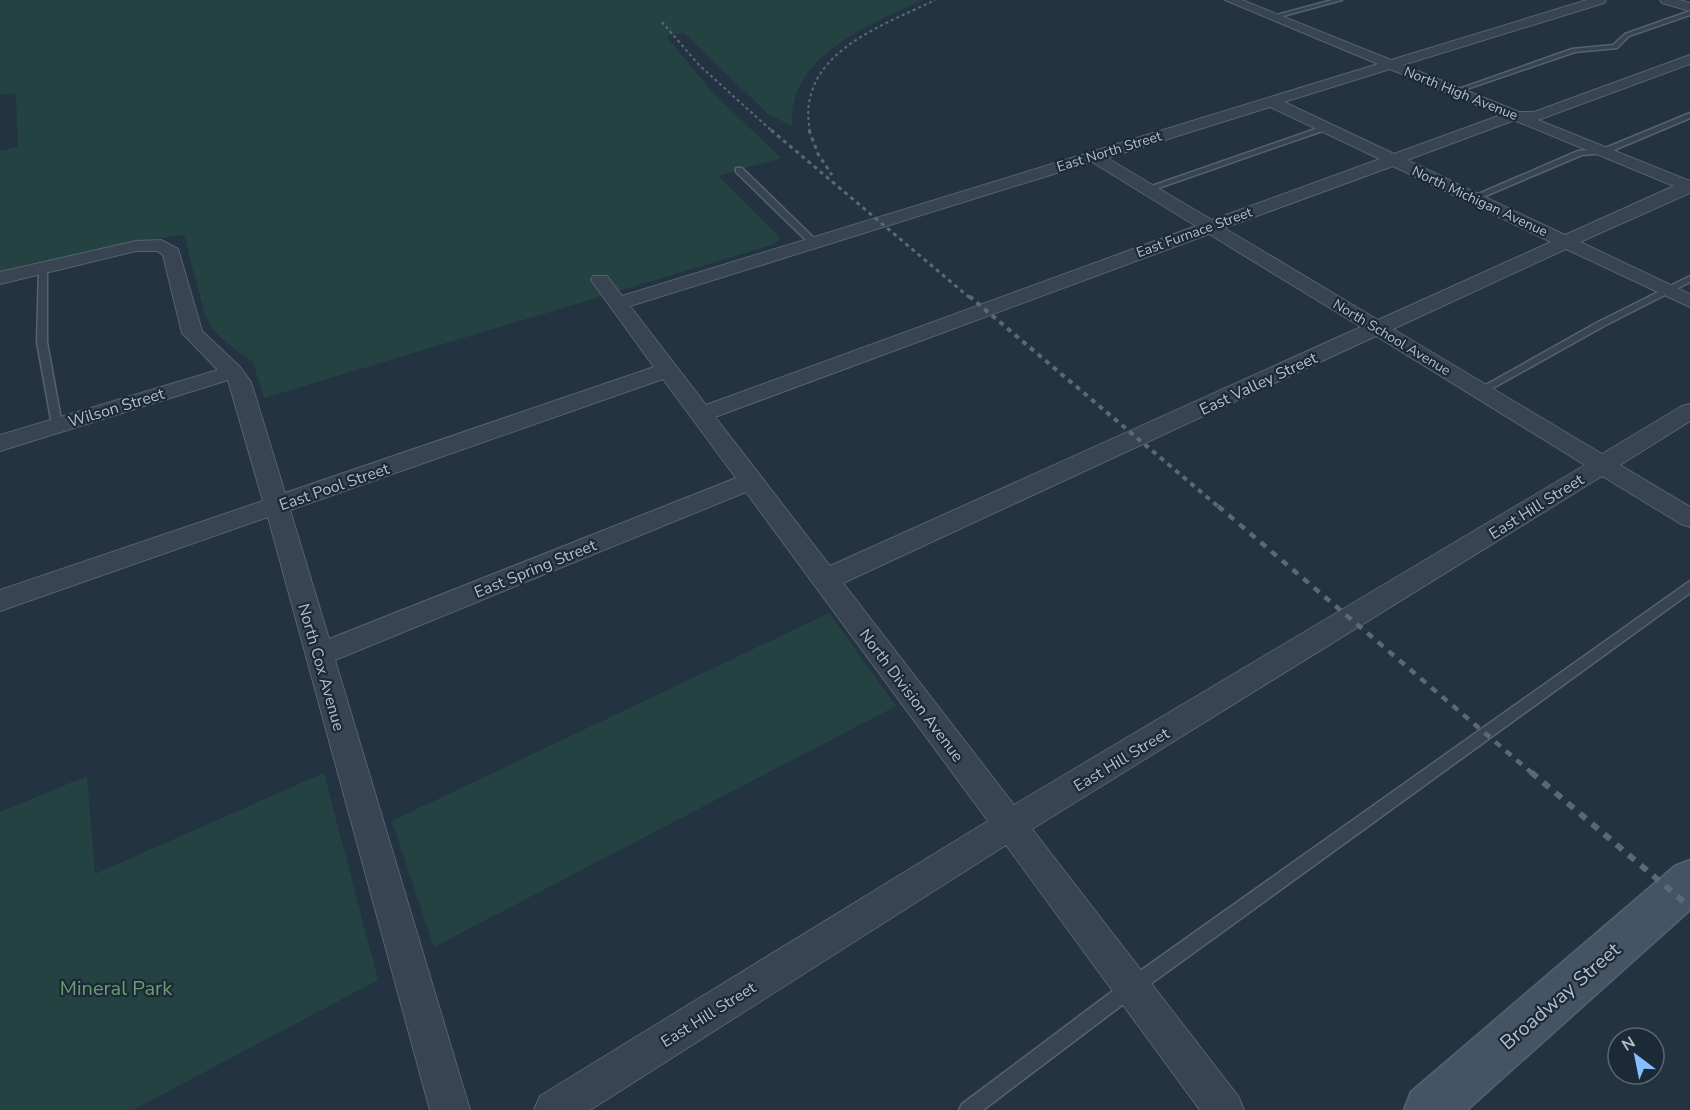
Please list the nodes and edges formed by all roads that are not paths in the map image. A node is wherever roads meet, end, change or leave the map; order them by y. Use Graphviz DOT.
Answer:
graph roads {
  1 [pos="1231,0"];
  2 [pos="1339,0"];
  3 [pos="1600,0"];
  4 [pos="1666,0"];
  5 [pos="1690,7"];
  6 [pos="1690,13"];
  7 [pos="1272,17"];
  8 [pos="1690,59"];
  9 [pos="1392,65"];
  10 [pos="1456,91"];
  11 [pos="1270,101"];
  12 [pos="1690,115"];
  13 [pos="1520,117"];
  14 [pos="1328,128"];
  15 [pos="1604,152"];
  16 [pos="1093,156"];
  17 [pos="1393,160"];
  18 [pos="739,170"];
  19 [pos="1690,187"];
  20 [pos="1147,189"];
  21 [pos="1473,198"];
  22 [pos="1209,226"];
  23 [pos="1566,242"];
  24 [pos="814,243"];
  25 [pos="43,268"];
  26 [pos="0,278"];
  27 [pos="1690,279"];
  28 [pos="600,280"];
  29 [pos="1668,291"];
  30 [pos="1690,301"];
  31 [pos="618,304"];
  32 [pos="1377,328"];
  33 [pos="668,370"];
  34 [pos="233,372"];
  35 [pos="1480,391"];
  36 [pos="1690,411"];
  37 [pos="701,414"];
  38 [pos="57,425"];
  39 [pos="0,443"];
  40 [pos="1602,465"];
  41 [pos="751,481"];
  42 [pos="278,506"];
  43 [pos="1690,518"];
  44 [pos="825,580"];
  45 [pos="1690,586"];
  46 [pos="0,601"];
  47 [pos="319,655"];
  48 [pos="1010,825"];
  49 [pos="1690,881"];
  50 [pos="1132,987"];
  51 [pos="450,1110"];
  52 [pos="554,1110"];
  53 [pos="968,1110"];
  54 [pos="1224,1110"];
  55 [pos="1429,1110"];
  1 -- 7 [label="street, North High Avenue"];
  2 -- 7 [label="lane"];
  3 -- 9 [label="street, East North Street"];
  4 -- 5 [label="street"];
  6 -- 10 [label="lane"];
  7 -- 9 [label="street, North High Avenue"];
  8 -- 13 [label="street, East Furnace Street"];
  9 -- 10 [label="street, North High Avenue"];
  9 -- 11 [label="street, East North Street"];
  10 -- 13 [label="street, North High Avenue"];
  11 -- 14 [label="street, North Michigan Avenue"];
  11 -- 16 [label="street, East North Street"];
  12 -- 15 [label="lane"];
  13 -- 15 [label="street, North High Avenue"];
  13 -- 17 [label="street, East Furnace Street"];
  14 -- 17 [label="street, North Michigan Avenue"];
  14 -- 20 [label="lane"];
  15 -- 19 [label="street, North High Avenue"];
  15 -- 21 [label="lane"];
  16 -- 20 [label="street, North School Avenue"];
  16 -- 24 [label="street, East North Street"];
  17 -- 21 [label="street, North Michigan Avenue"];
  17 -- 22 [label="street, East Furnace Street"];
  18 -- 24 [label="lane"];
  19 -- 23 [label="street, East Valley Street"];
  20 -- 22 [label="street, North School Avenue"];
  21 -- 23 [label="street, North Michigan Avenue"];
  22 -- 32 [label="street, North School Avenue"];
  22 -- 37 [label="street, East Furnace Street"];
  23 -- 29 [label="street, North Michigan Avenue"];
  23 -- 32 [label="street, East Valley Street"];
  24 -- 31 [label="street, East North Street"];
  25 -- 26 [label="street"];
  25 -- 34 [label="street, North Cox Avenue"];
  25 -- 38 [label="lane"];
  27 -- 29 [label="lane"];
  28 -- 31 [label="street, North Division Avenue"];
  29 -- 30 [label="street, North Michigan Avenue"];
  29 -- 35 [label="lane"];
  31 -- 33 [label="street, North Division Avenue"];
  32 -- 35 [label="street, North School Avenue"];
  32 -- 44 [label="street, East Valley Street"];
  33 -- 37 [label="street, North Division Avenue"];
  33 -- 42 [label="street, East Pool Street"];
  34 -- 38 [label="street, Wilson Street"];
  34 -- 42 [label="street, North Cox Avenue"];
  35 -- 40 [label="street, North School Avenue"];
  36 -- 40 [label="street, East Hill Street"];
  37 -- 41 [label="street, North Division Avenue"];
  38 -- 39 [label="street, Wilson Street"];
  40 -- 43 [label="street, North School Avenue"];
  40 -- 48 [label="street, East Hill Street"];
  41 -- 44 [label="street, North Division Avenue"];
  41 -- 47 [label="street, East Spring Street"];
  42 -- 46 [label="street, East Pool Street"];
  42 -- 47 [label="street, North Cox Avenue"];
  44 -- 48 [label="street, North Division Avenue"];
  45 -- 50 [label="lane"];
  47 -- 51 [label="street, North Cox Avenue"];
  48 -- 50 [label="street, North Division Avenue"];
  48 -- 52 [label="street, East Hill Street"];
  49 -- 55 [label="street, Broadway Street"];
  50 -- 53 [label="lane"];
  50 -- 54 [label="street, North Division Avenue"];
}
